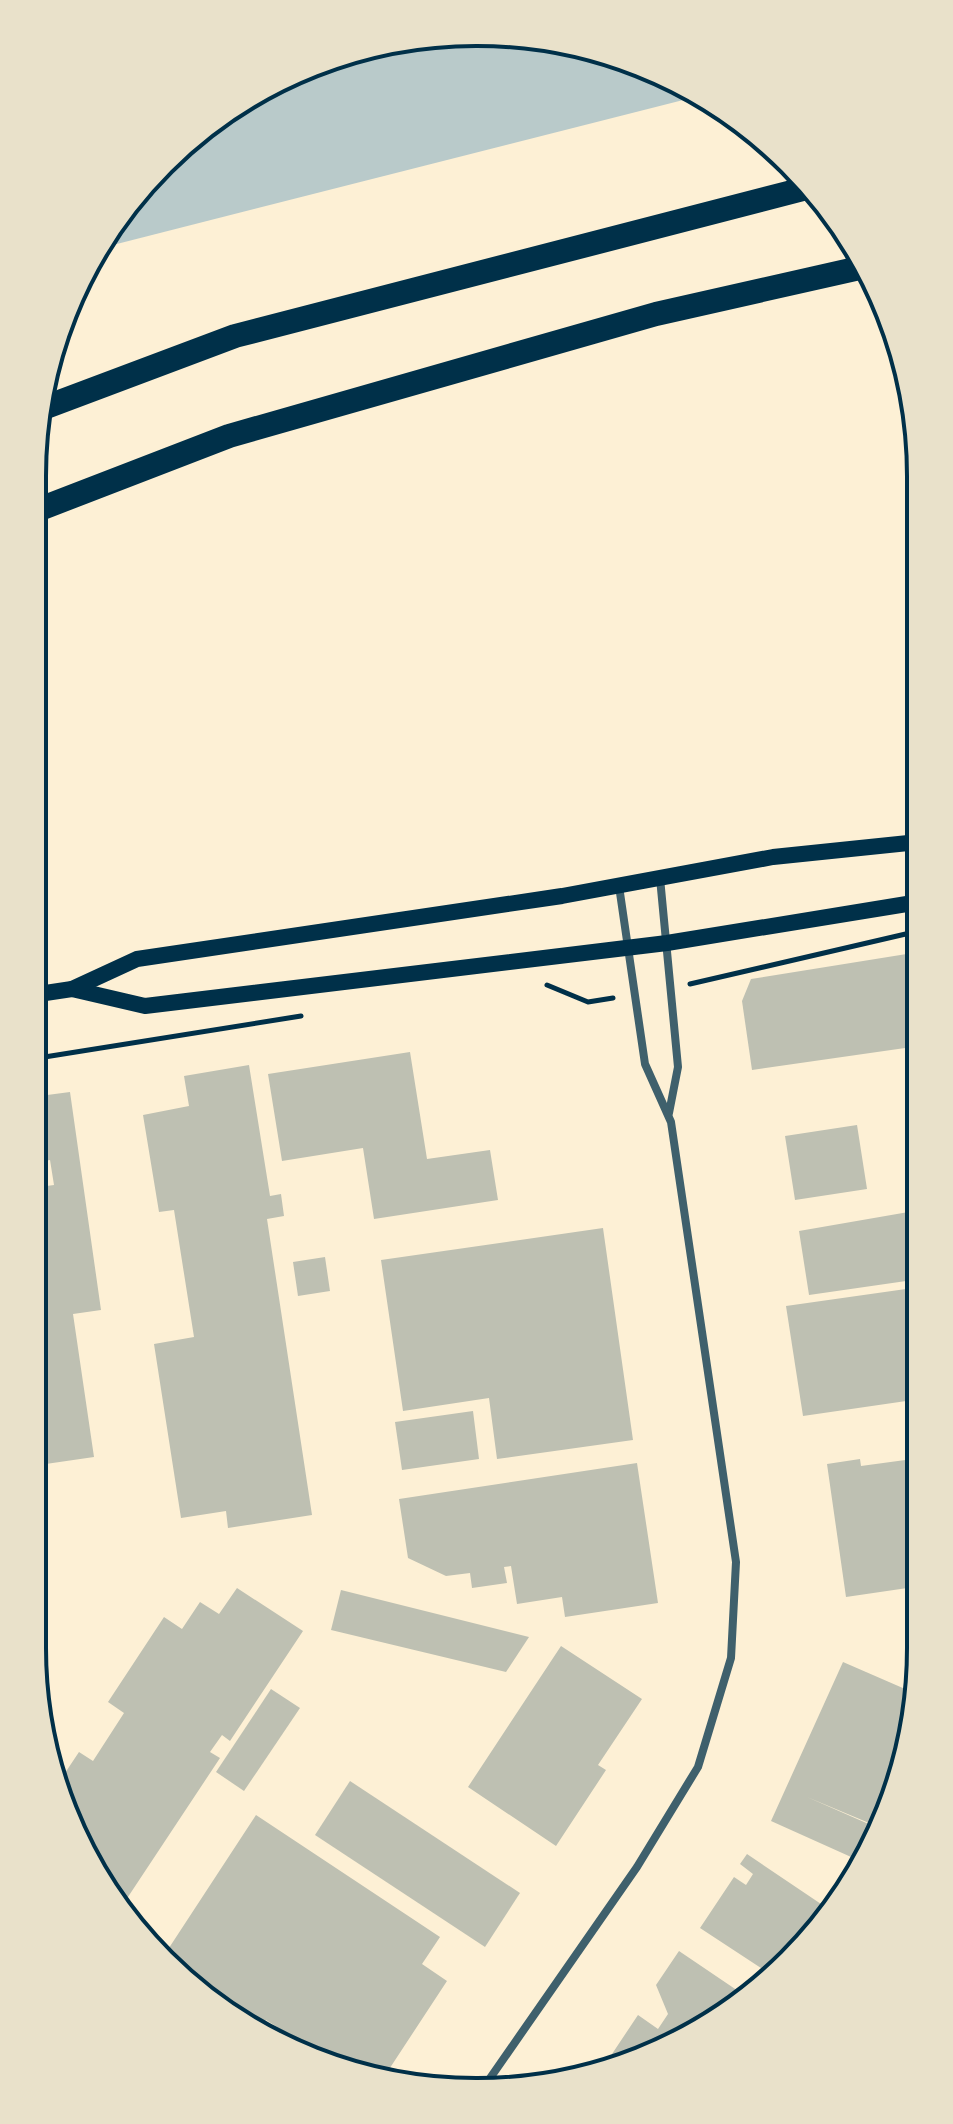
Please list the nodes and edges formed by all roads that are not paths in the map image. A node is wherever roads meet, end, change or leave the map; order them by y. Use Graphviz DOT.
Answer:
graph roads {
  1 [pos="798,190"];
  2 [pos="854,269"];
  3 [pos="52,405"];
  4 [pos="46,507"];
  5 [pos="907,843"];
  6 [pos="660,878"];
  7 [pos="619,886"];
  8 [pos="907,904"];
  9 [pos="667,943"];
  10 [pos="630,947"];
  11 [pos="72,989"];
  12 [pos="46,993"];
  13 [pos="669,1114"];
  14 [pos="491,2077"];
  1 -- 3 [label="highway"];
  2 -- 4 [label="highway"];
  5 -- 6 [label="main road"];
  6 -- 7 [label="main road"];
  6 -- 9 [label="street"];
  7 -- 10 [label="street"];
  7 -- 11 [label="main road"];
  8 -- 9 [label="main road"];
  9 -- 10 [label="main road"];
  9 -- 13 [label="street"];
  10 -- 11 [label="main road"];
  10 -- 13 [label="street"];
  11 -- 12 [label="main road"];
  13 -- 14 [label="street"];
}
